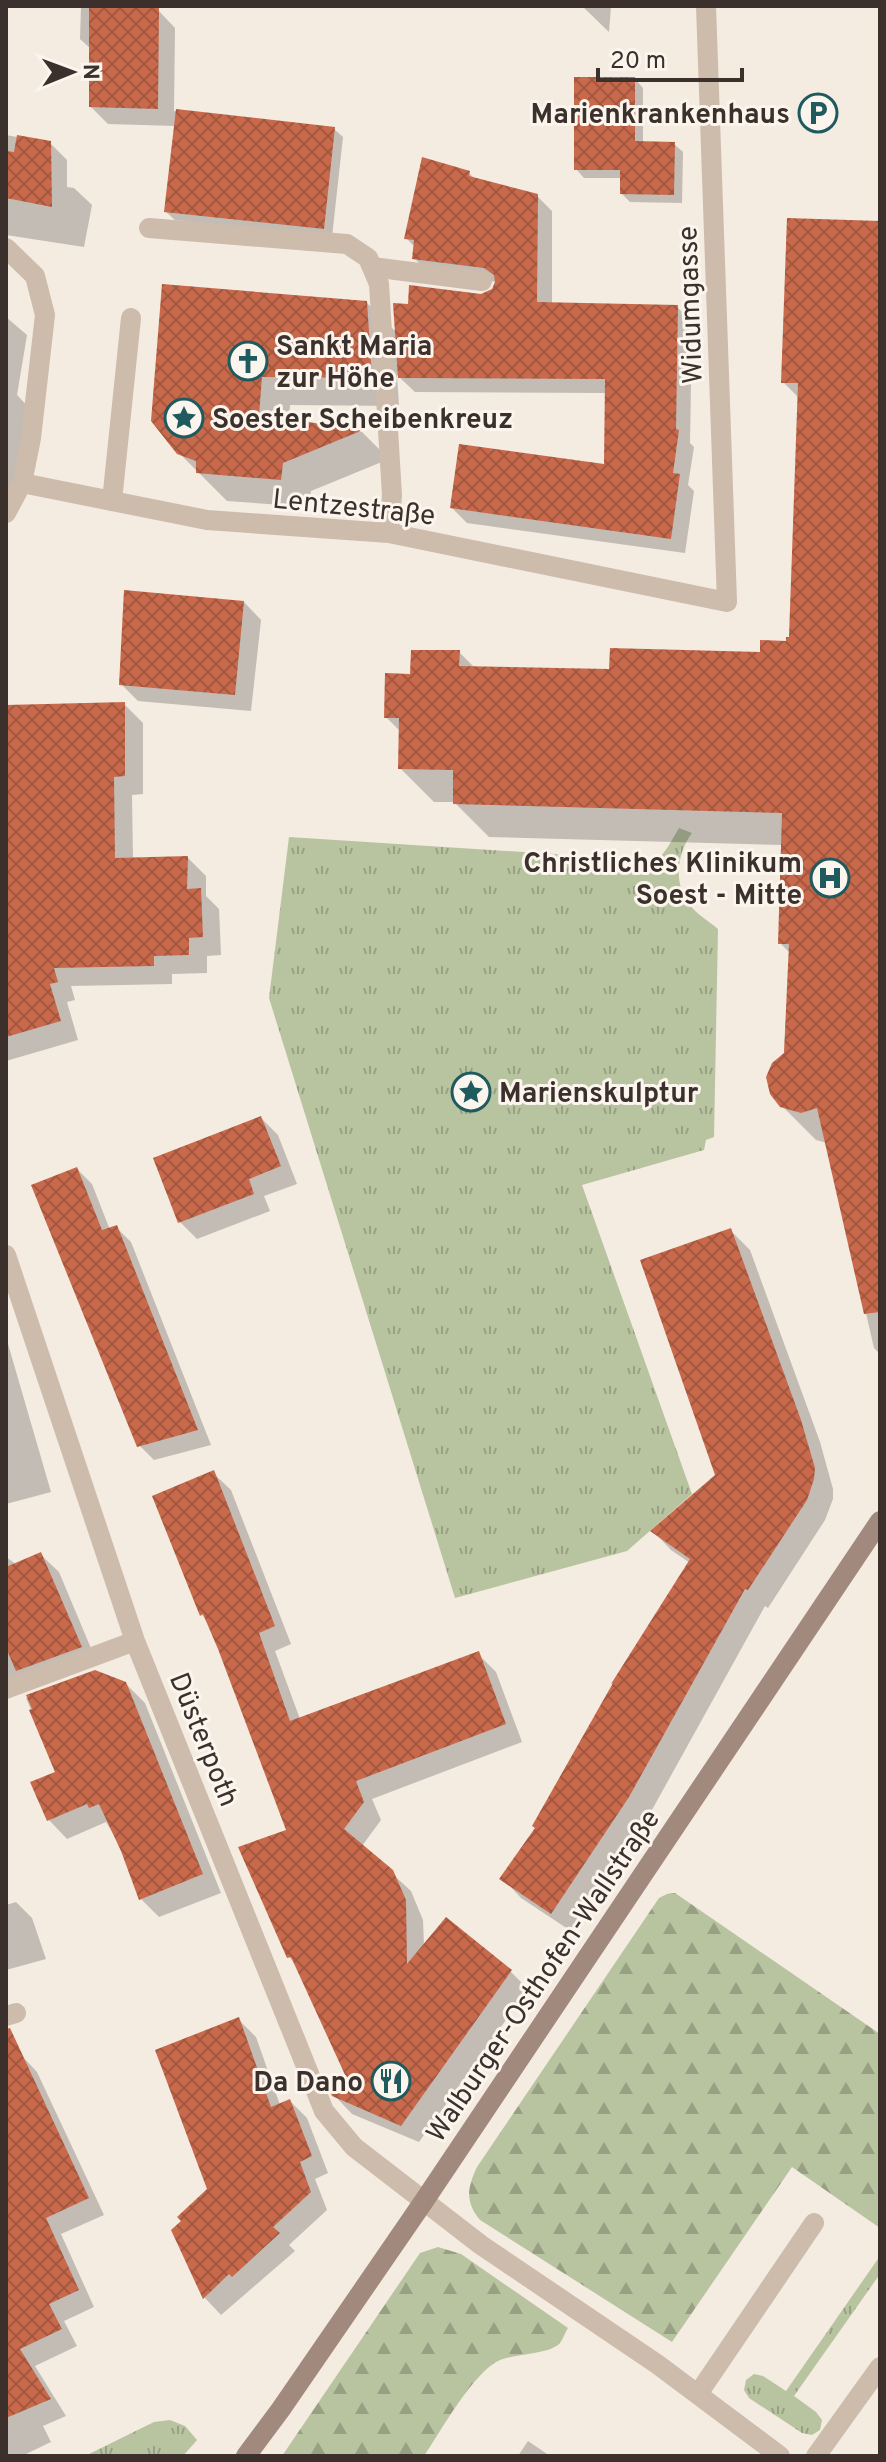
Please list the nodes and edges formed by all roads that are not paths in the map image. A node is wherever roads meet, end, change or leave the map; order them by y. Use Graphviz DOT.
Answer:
graph roads {
  1 [pos="706,6"];
  2 [pos="149,228"];
  3 [pos="6,248"];
  4 [pos="372,267"];
  5 [pos="482,281"];
  6 [pos="131,318"];
  7 [pos="22,483"];
  8 [pos="112,501"];
  9 [pos="6,513"];
  10 [pos="389,533"];
  11 [pos="727,602"];
  12 [pos="6,1255"];
  13 [pos="880,1521"];
  14 [pos="135,1641"];
  15 [pos="6,1689"];
  16 [pos="424,2201"];
  17 [pos="814,2223"];
  18 [pos="880,2367"];
  19 [pos="698,2394"];
  20 [pos="246,2456"];
  21 [pos="780,2456"];
  22 [pos="816,2456"];
  1 -- 11 [label="street, Widumgasse"];
  2 -- 4 [label="street"];
  3 -- 7 [label="street"];
  4 -- 5 [label="street"];
  4 -- 10 [label="street"];
  6 -- 8 [label="street"];
  7 -- 8 [label="street, Lentzestraße"];
  7 -- 9 [label="street"];
  8 -- 10 [label="street, Lentzestraße"];
  10 -- 11 [label="street, Lentzestraße"];
  12 -- 14 [label="street, Düsterpoth"];
  13 -- 16 [label="street, Walburger-Osthofen-Wallstraße"];
  14 -- 15 [label="street"];
  14 -- 16 [label="street, Düsterpoth"];
  16 -- 19 [label="street, Düsterpoth"];
  16 -- 20 [label="street, Walburger-Osthofen-Wallstraße"];
  17 -- 19 [label="street"];
  18 -- 22 [label="street"];
  19 -- 21 [label="street, Düsterpoth"];
}
